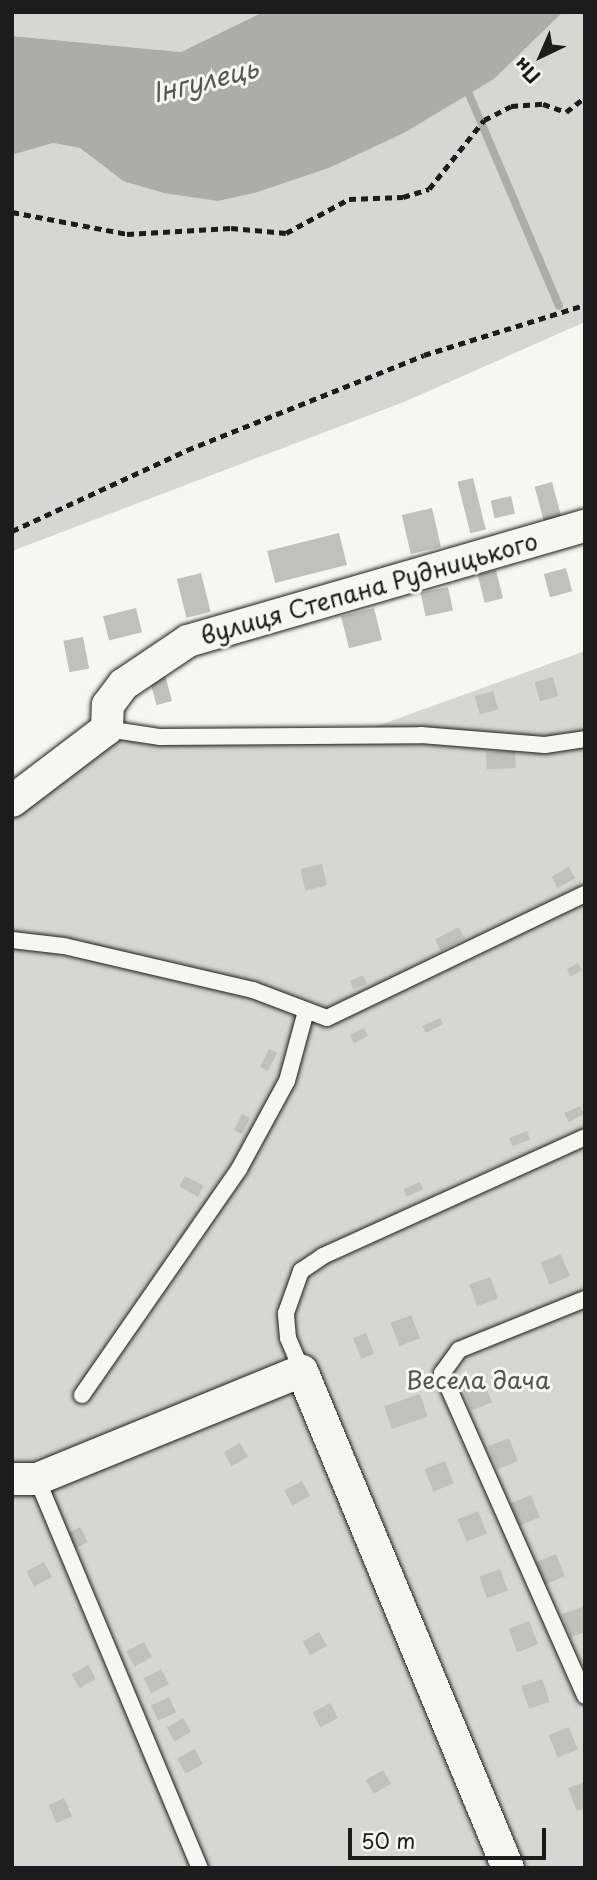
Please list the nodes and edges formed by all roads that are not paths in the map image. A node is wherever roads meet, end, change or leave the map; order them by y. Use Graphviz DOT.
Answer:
graph roads {
  1 [pos="585,526"];
  2 [pos="107,729"];
  3 [pos="585,739"];
  4 [pos="12,800"];
  5 [pos="585,894"];
  6 [pos="12,940"];
  7 [pos="306,1011"];
  8 [pos="585,1137"];
  9 [pos="585,1299"];
  10 [pos="302,1371"];
  11 [pos="82,1395"];
  12 [pos="25,1479"];
  13 [pos="585,1696"];
  14 [pos="200,1868"];
  15 [pos="508,1868"];
  1 -- 2 [label="street, вулиця Степана Рудницького"];
  2 -- 3 [label="lane"];
  2 -- 4 [label="street"];
  5 -- 7 [label="lane"];
  6 -- 7 [label="lane"];
  7 -- 11 [label="lane"];
  8 -- 10 [label="lane"];
  9 -- 13 [label="lane"];
  10 -- 12 [label="street"];
  10 -- 15 [label="street"];
  12 -- 14 [label="lane"];
}
